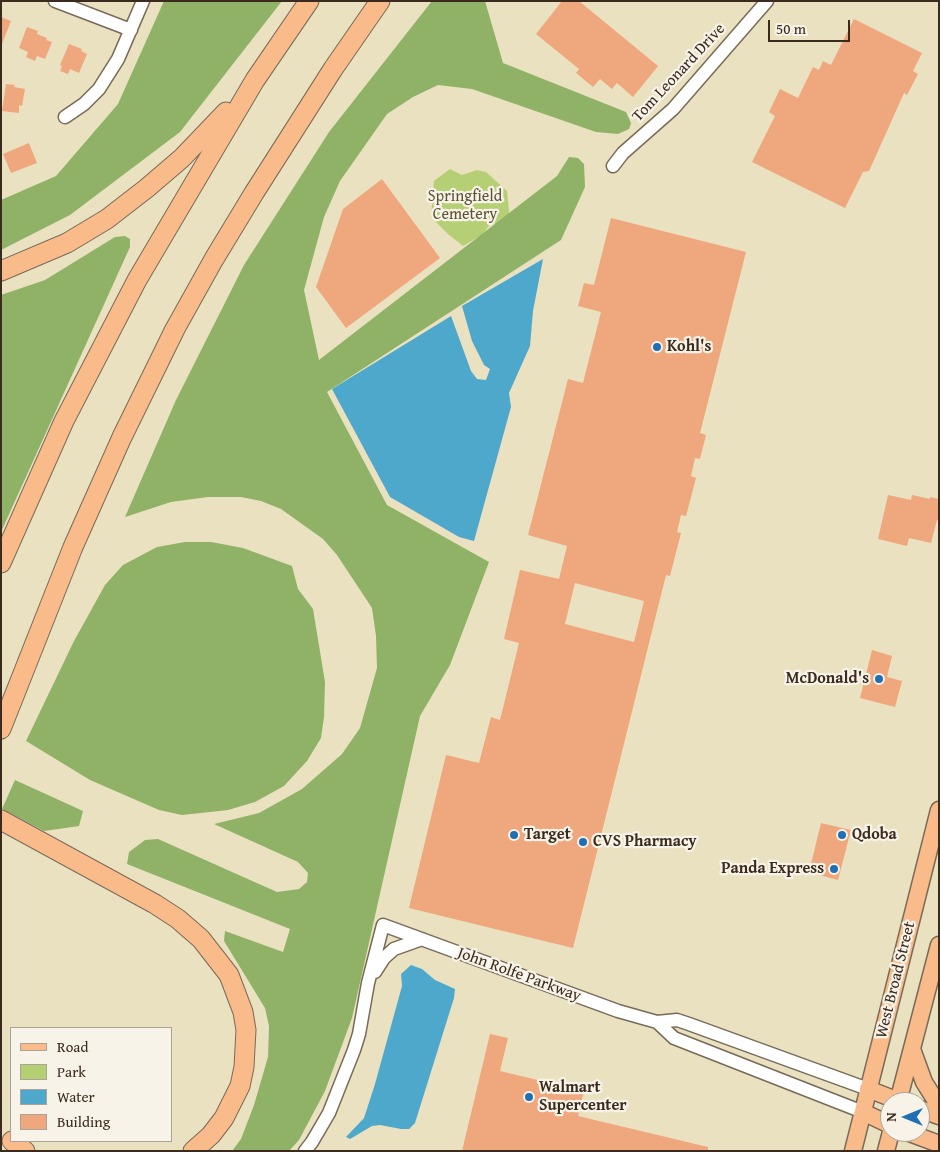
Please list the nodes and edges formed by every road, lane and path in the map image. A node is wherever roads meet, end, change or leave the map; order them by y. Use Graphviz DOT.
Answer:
graph roads {
  1 [pos="55,1"];
  2 [pos="143,1"];
  3 [pos="309,1"];
  4 [pos="380,1"];
  5 [pos="767,1"];
  6 [pos="131,30"];
  7 [pos="255,80"];
  8 [pos="64,116"];
  9 [pos="613,166"];
  10 [pos="1,271"];
  11 [pos="1,563"];
  12 [pos="1,730"];
  13 [pos="939,810"];
  14 [pos="1,820"];
  15 [pos="422,940"];
  16 [pos="939,945"];
  17 [pos="368,983"];
  18 [pos="657,1022"];
  19 [pos="912,1049"];
  20 [pos="868,1089"];
  21 [pos="901,1092"];
  22 [pos="880,1094"];
  23 [pos="939,1106"];
  24 [pos="863,1112"];
  25 [pos="880,1120"];
  26 [pos="14,1142"];
  27 [pos="25,1151"];
  28 [pos="193,1151"];
  29 [pos="305,1151"];
  30 [pos="853,1151"];
  1 -- 6 [label="street"];
  2 -- 6 [label="street"];
  3 -- 7 [label="highway"];
  4 -- 12 [label="highway"];
  5 -- 9 [label="street, Tom Leonard Drive"];
  6 -- 8 [label="street"];
  7 -- 10 [label="highway"];
  7 -- 11 [label="highway"];
  13 -- 20 [label="main road, West Broad Street"];
  14 -- 28 [label="highway"];
  15 -- 17 [label="street"];
  15 -- 17 [label="street, John Rolfe Parkway"];
  15 -- 18 [label="street, John Rolfe Parkway"];
  16 -- 19 [label="main road, West Broad Street"];
  17 -- 29 [label="street"];
  18 -- 20 [label="street, John Rolfe Parkway"];
  18 -- 24 [label="street, John Rolfe Parkway"];
  19 -- 21 [label="main road, West Broad Street"];
  19 -- 23 [label="main road"];
  20 -- 22 [label="main road, John Rolfe Parkway"];
  20 -- 24 [label="main road, West Broad Street"];
  24 -- 25 [label="main road, John Rolfe Parkway"];
  24 -- 30 [label="main road, West Broad Street"];
  26 -- 27 [label="highway"];
}
